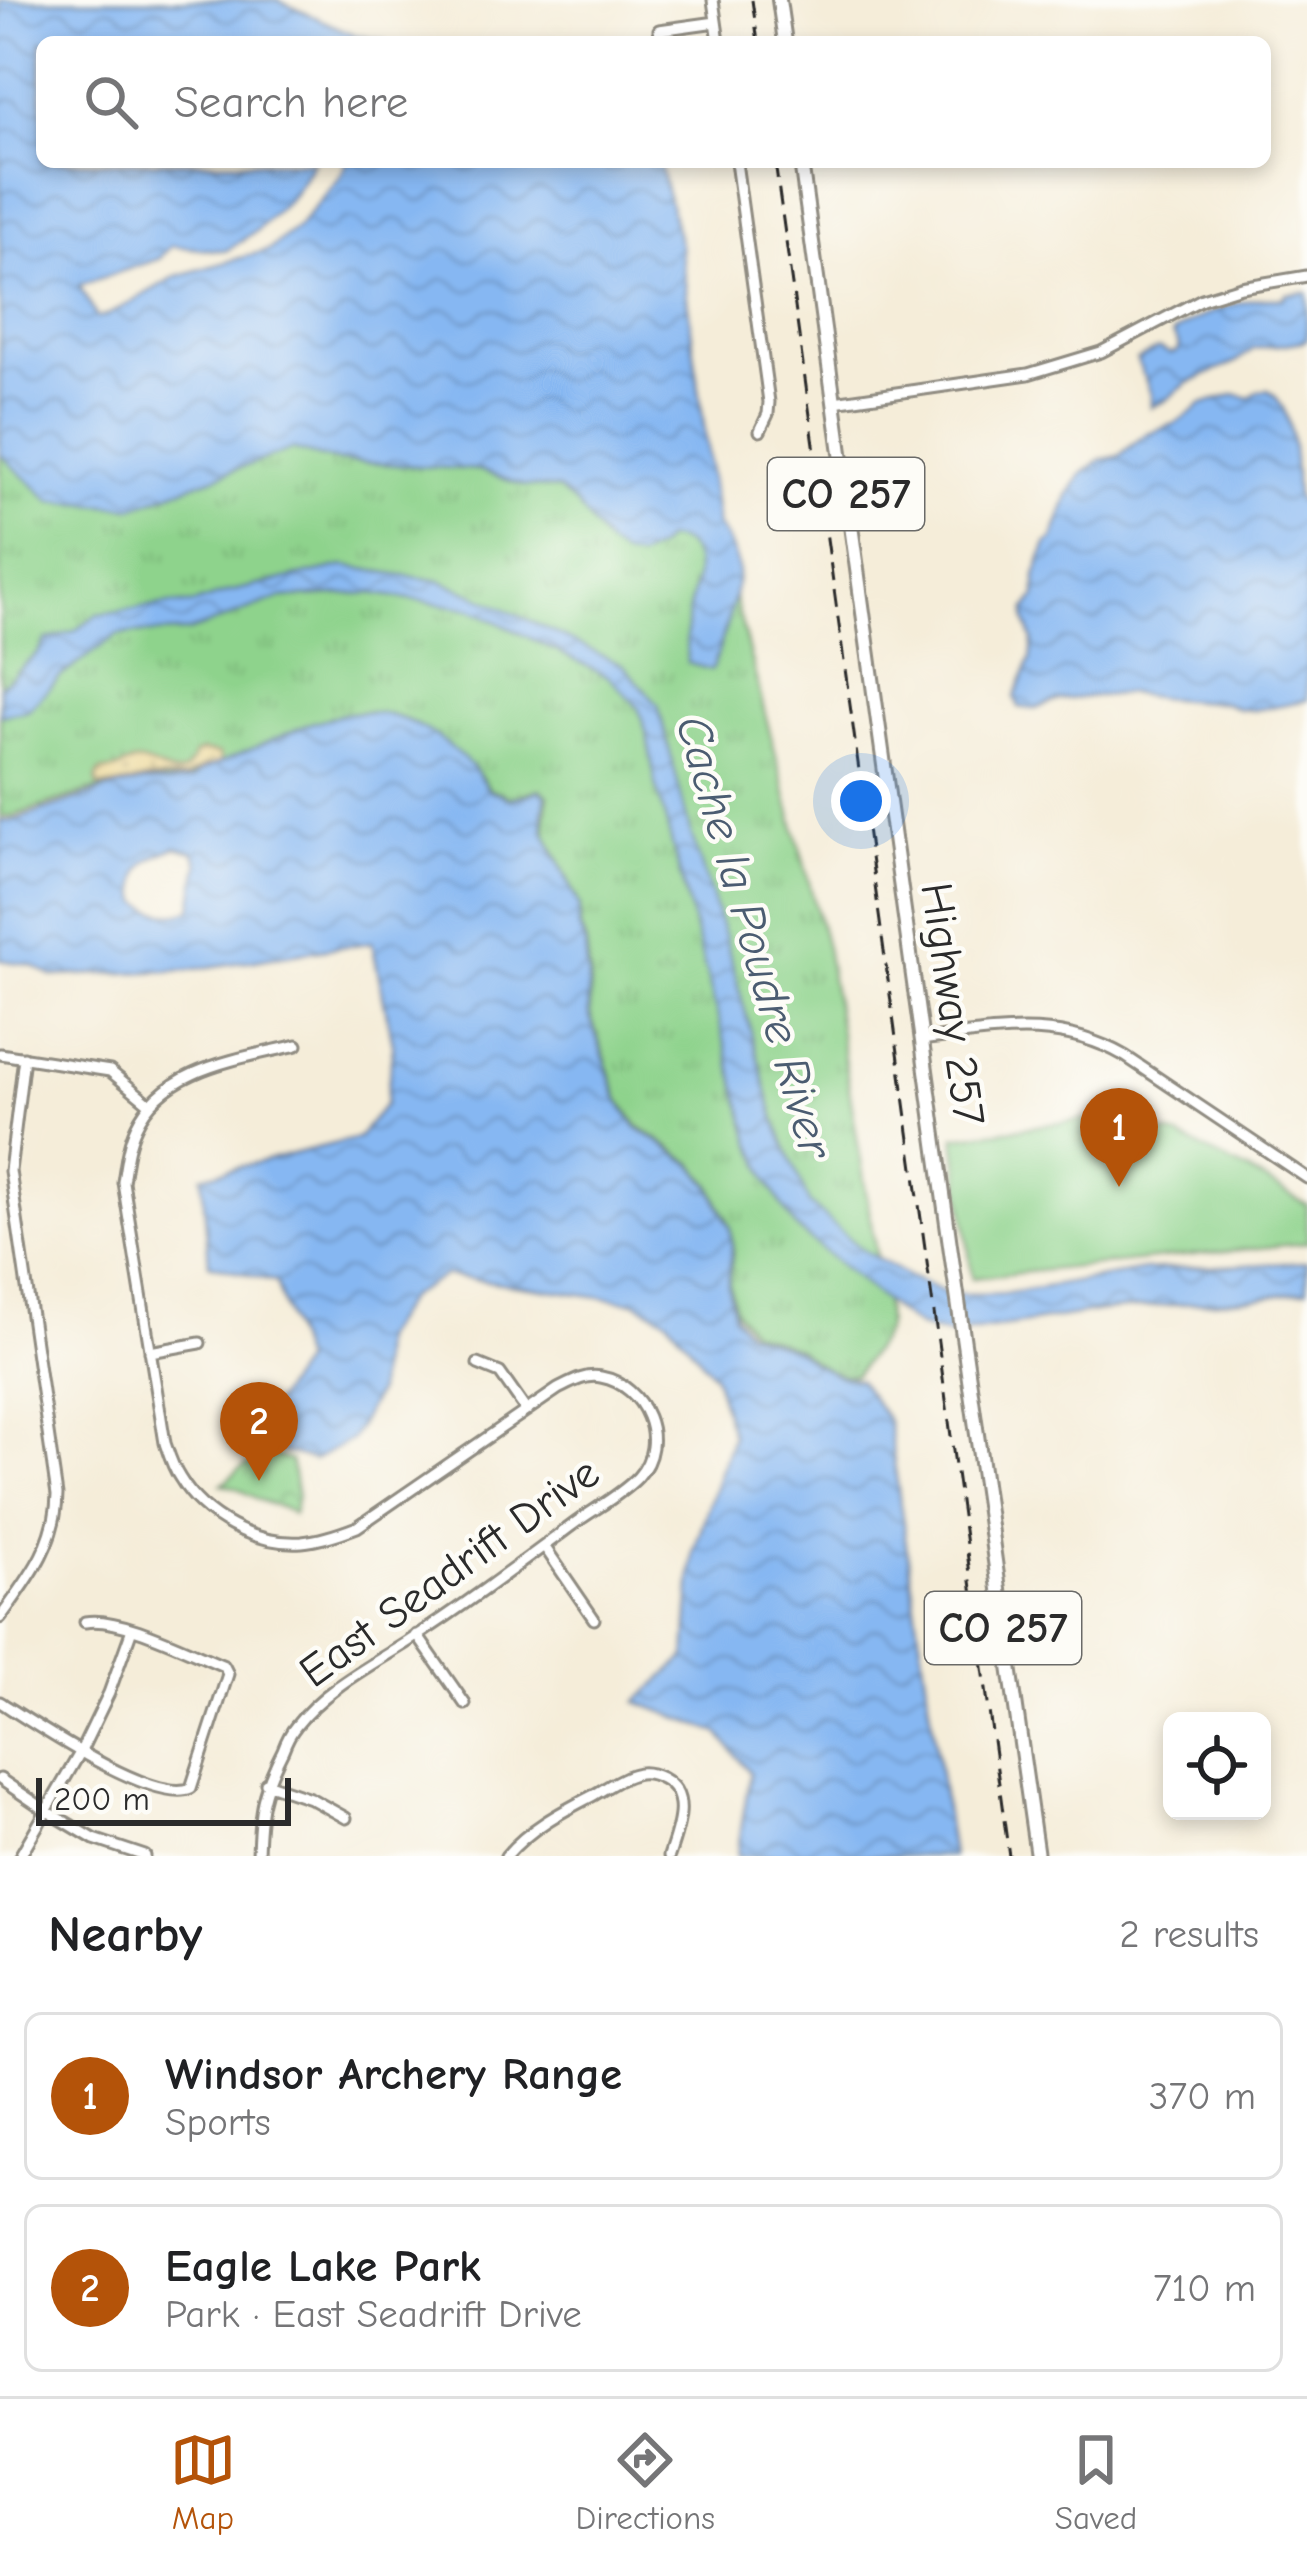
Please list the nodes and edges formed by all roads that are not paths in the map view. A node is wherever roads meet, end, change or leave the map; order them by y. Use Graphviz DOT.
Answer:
graph roads {
  1 [pos="713,0"];
  2 [pos="779,0"];
  3 [pos="716,22"];
  4 [pos="659,29"];
  5 [pos="718,36"];
  6 [pos="784,36"];
  7 [pos="737,168"];
  8 [pos="803,168"];
  9 [pos="1307,276"];
  10 [pos="834,402"];
  11 [pos="760,431"];
  12 [pos="922,1040"];
  13 [pos="298,1045"];
  14 [pos="0,1054"];
  15 [pos="24,1058"];
  16 [pos="150,1104"];
  17 [pos="1307,1178"];
  18 [pos="200,1343"];
  19 [pos="150,1352"];
  20 [pos="478,1364"];
  21 [pos="526,1410"];
  22 [pos="544,1546"];
  23 [pos="0,1618"];
  24 [pos="594,1619"];
  25 [pos="85,1622"];
  26 [pos="132,1629"];
  27 [pos="418,1635"];
  28 [pos="0,1702"];
  29 [pos="465,1704"];
  30 [pos="81,1751"];
  31 [pos="0,1780"];
  32 [pos="266,1783"];
  33 [pos="47,1811"];
  34 [pos="346,1819"];
  35 [pos="20,1856"];
  36 [pos="145,1856"];
  37 [pos="258,1856"];
  38 [pos="506,1856"];
  39 [pos="669,1856"];
  40 [pos="1037,1856"];
  1 -- 3 [label="street"];
  2 -- 6 [label="main road"];
  3 -- 4 [label="street"];
  3 -- 5 [label="street"];
  7 -- 11 [label="street"];
  8 -- 10 [label="main road, Highway 257 / CO 257"];
  9 -- 10 [label="street"];
  10 -- 12 [label="main road, Highway 257 / CO 257"];
  12 -- 17 [label="street"];
  12 -- 40 [label="main road, Highway 257 / CO 257"];
  13 -- 16 [label="street"];
  14 -- 15 [label="street"];
  15 -- 16 [label="street"];
  15 -- 23 [label="street"];
  16 -- 19 [label="street, East Seadrift Drive"];
  18 -- 19 [label="street"];
  19 -- 21 [label="street, East Seadrift Drive"];
  20 -- 21 [label="street"];
  21 -- 22 [label="street, East Seadrift Drive"];
  22 -- 24 [label="street"];
  22 -- 27 [label="street, East Seadrift Drive"];
  25 -- 26 [label="street"];
  26 -- 30 [label="street"];
  26 -- 30 [label="street"];
  27 -- 29 [label="street"];
  27 -- 32 [label="street, East Seadrift Drive"];
  28 -- 30 [label="street"];
  30 -- 33 [label="street"];
  31 -- 33 [label="street"];
  32 -- 34 [label="street"];
  32 -- 37 [label="street, East Seadrift Drive"];
  33 -- 35 [label="street"];
  33 -- 36 [label="street"];
  38 -- 39 [label="street"];
}
